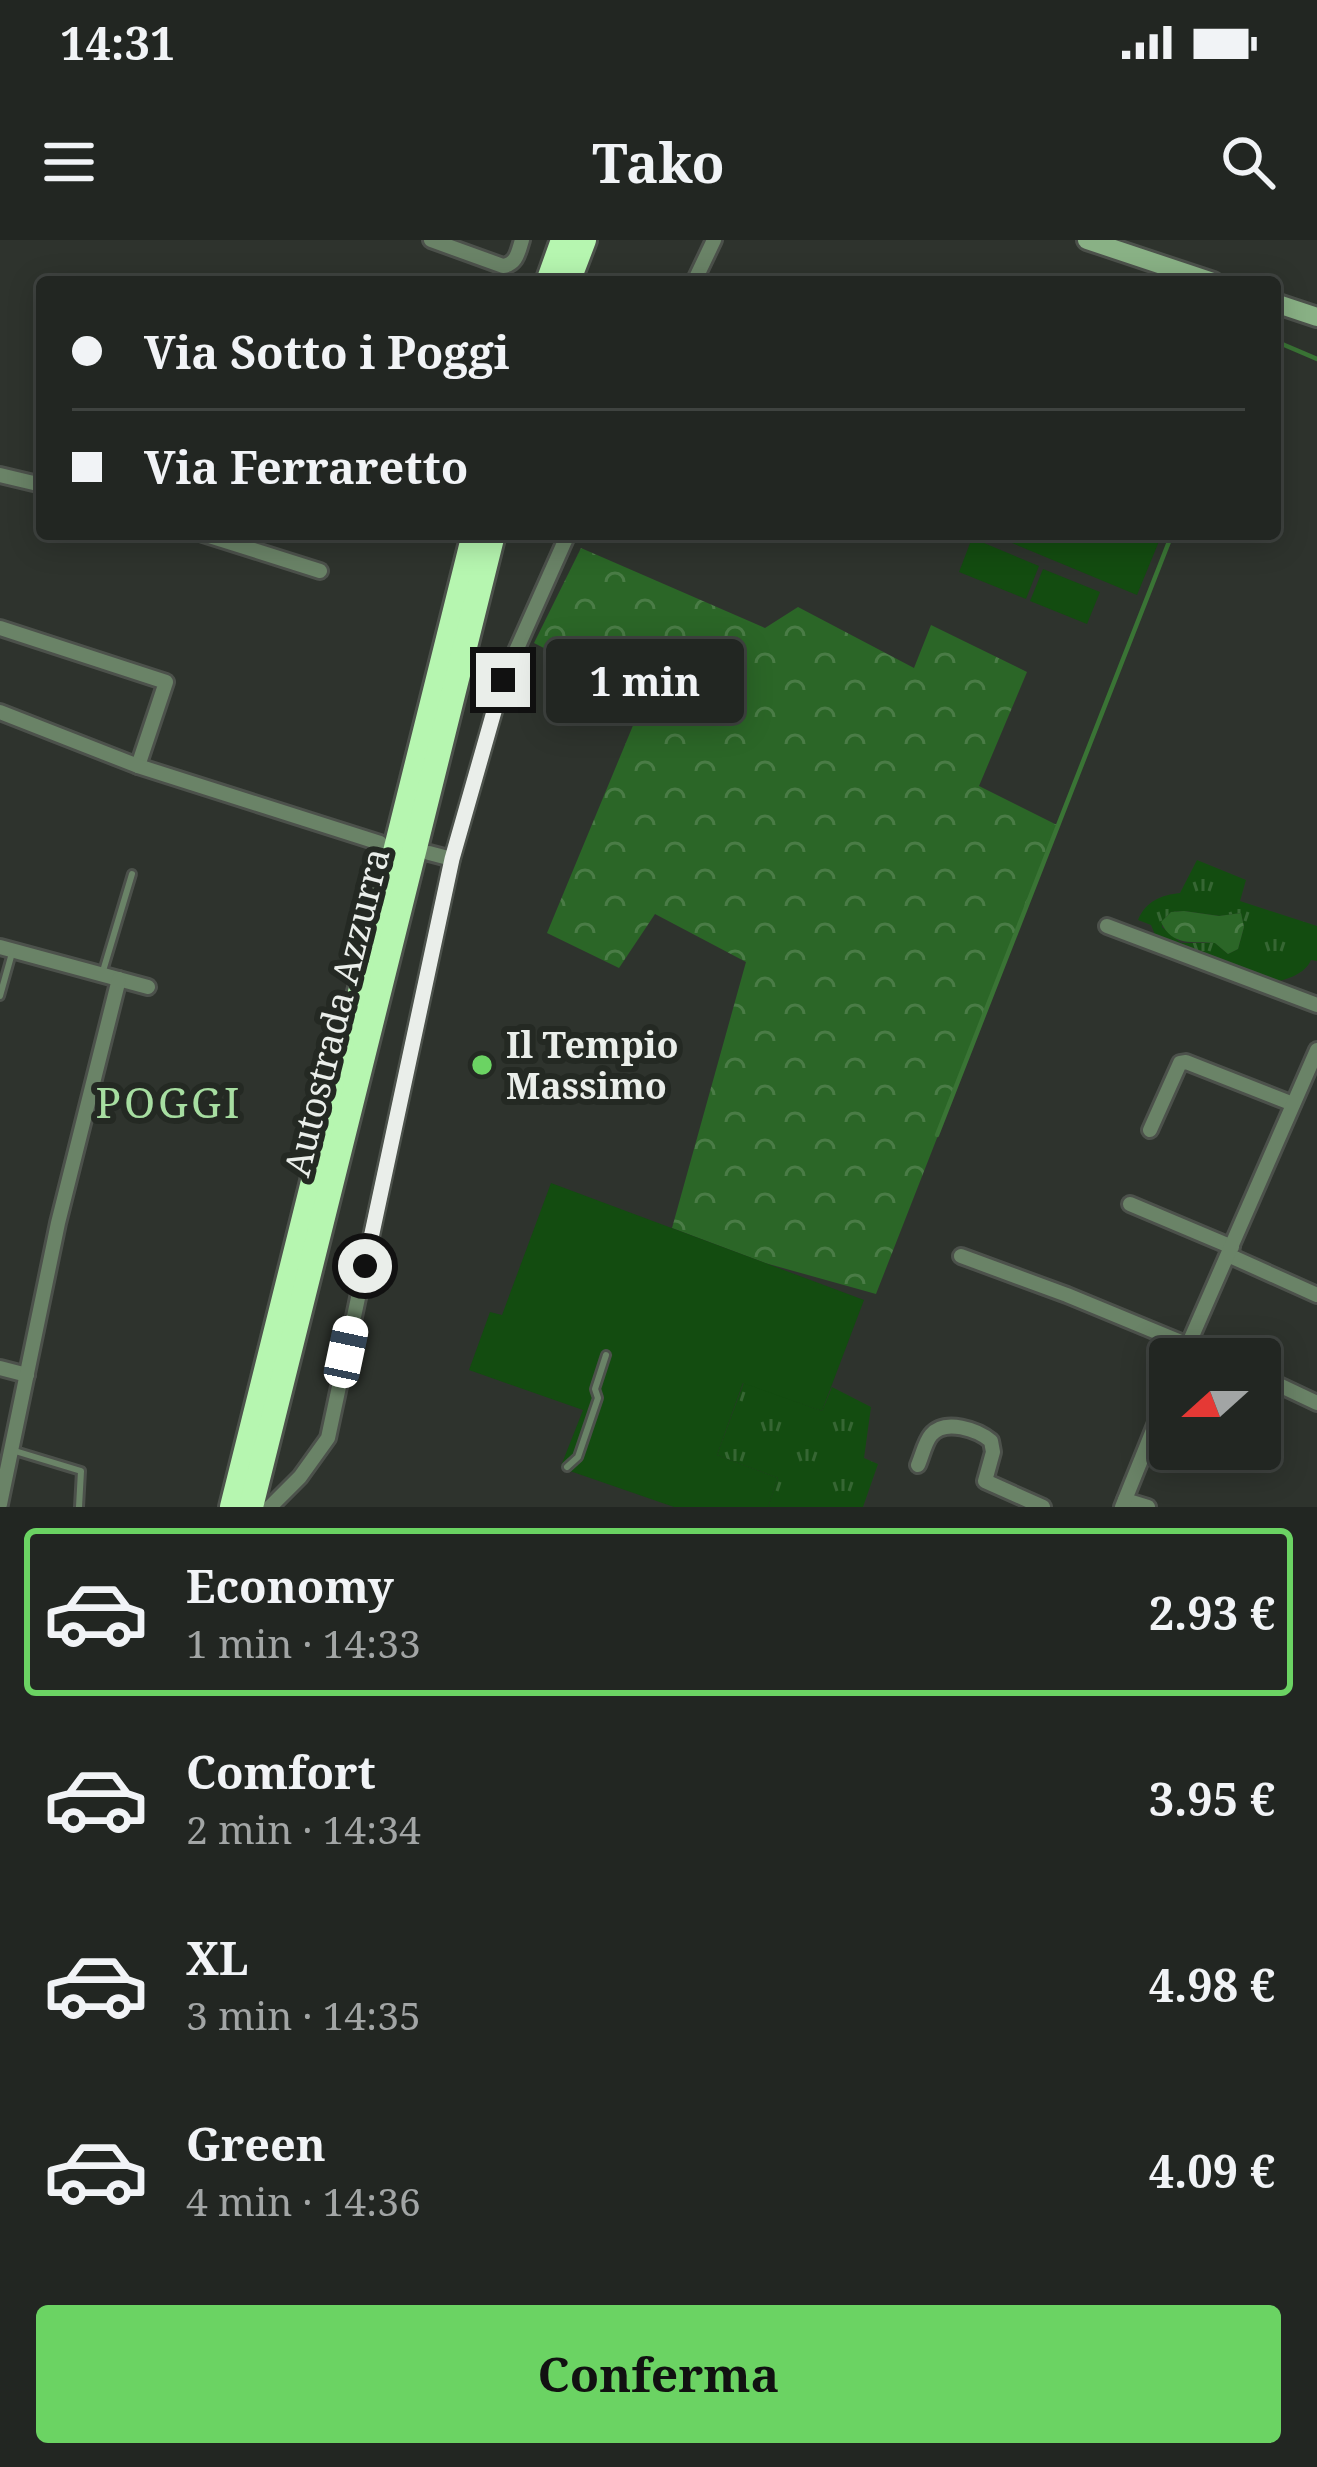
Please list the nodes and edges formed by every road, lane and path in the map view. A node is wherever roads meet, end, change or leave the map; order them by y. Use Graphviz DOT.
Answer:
graph roads {
  1 [pos="431,240"];
  2 [pos="523,240"];
  3 [pos="563,240"];
  4 [pos="584,240"];
  5 [pos="714,240"];
  6 [pos="1087,240"];
  7 [pos="550,276"];
  8 [pos="570,276"];
  9 [pos="697,276"];
  10 [pos="1195,276"];
  11 [pos="1281,305"];
  12 [pos="1317,317"];
  13 [pos="0,475"];
  14 [pos="36,484"];
  15 [pos="222,540"];
  16 [pos="472,540"];
  17 [pos="491,540"];
  18 [pos="565,540"];
  19 [pos="320,571"];
  20 [pos="0,628"];
  21 [pos="0,712"];
  22 [pos="138,766"];
  23 [pos="380,843"];
  24 [pos="429,853"];
  25 [pos="452,859"];
  26 [pos="132,874"];
  27 [pos="1107,926"];
  28 [pos="6,949"];
  29 [pos="102,974"];
  30 [pos="119,979"];
  31 [pos="148,988"];
  32 [pos="0,996"];
  33 [pos="1317,1005"];
  34 [pos="1317,1050"];
  35 [pos="1293,1104"];
  36 [pos="1150,1130"];
  37 [pos="1130,1204"];
  38 [pos="1230,1251"];
  39 [pos="961,1256"];
  40 [pos="1317,1295"];
  41 [pos="1175,1338"];
  42 [pos="1190,1338"];
  43 [pos="606,1355"];
  44 [pos="0,1368"];
  45 [pos="27,1375"];
  46 [pos="1281,1386"];
  47 [pos="1317,1402"];
  48 [pos="1149,1439"];
  49 [pos="257,1442"];
  50 [pos="11,1450"];
  51 [pos="918,1465"];
  52 [pos="567,1467"];
  53 [pos="1123,1503"];
  54 [pos="0,1504"];
  55 [pos="80,1507"];
  56 [pos="232,1507"];
  57 [pos="251,1507"];
  58 [pos="270,1507"];
  59 [pos="1043,1507"];
  60 [pos="1148,1507"];
  1 -- 2 [label="street"];
  3 -- 7 [label="highway"];
  4 -- 8 [label="highway"];
  5 -- 9 [label="street"];
  6 -- 10 [label="main road"];
  11 -- 12 [label="main road"];
  13 -- 14 [label="street"];
  15 -- 19 [label="street"];
  16 -- 49 [label="highway, Autostrada Azzurra"];
  17 -- 49 [label="highway, Autostrada Azzurra"];
  18 -- 25 [label="street"];
  20 -- 22 [label="street"];
  21 -- 22 [label="street"];
  22 -- 23 [label="street"];
  24 -- 25 [label="street"];
  25 -- 58 [label="street"];
  26 -- 29 [label="lane"];
  27 -- 33 [label="street"];
  28 -- 29 [label="street"];
  28 -- 32 [label="lane"];
  29 -- 30 [label="street"];
  30 -- 31 [label="street"];
  30 -- 45 [label="street"];
  34 -- 35 [label="street"];
  35 -- 36 [label="street"];
  35 -- 38 [label="street"];
  37 -- 38 [label="street"];
  38 -- 40 [label="street"];
  38 -- 42 [label="street"];
  39 -- 41 [label="street"];
  43 -- 52 [label="lane"];
  44 -- 45 [label="street"];
  45 -- 50 [label="street"];
  46 -- 47 [label="street"];
  48 -- 53 [label="street"];
  49 -- 56 [label="highway, Autostrada Azzurra"];
  49 -- 57 [label="highway, Autostrada Azzurra"];
  50 -- 54 [label="street"];
  50 -- 55 [label="lane"];
  51 -- 59 [label="street"];
  53 -- 60 [label="street"];
}
